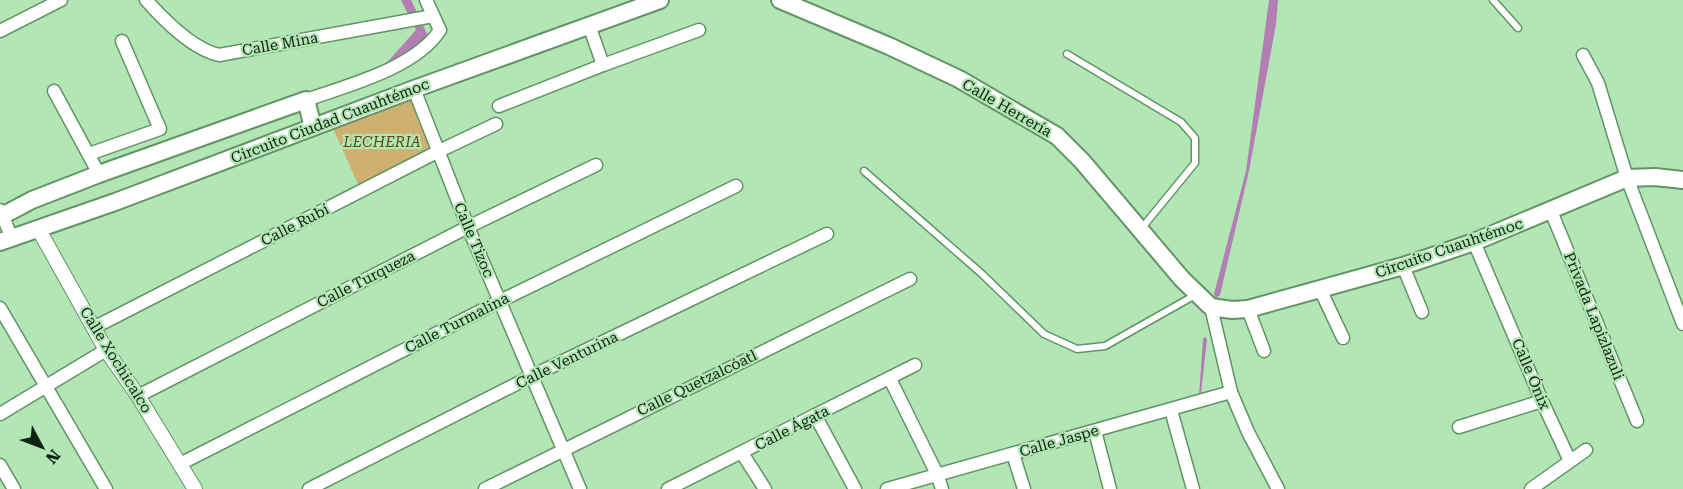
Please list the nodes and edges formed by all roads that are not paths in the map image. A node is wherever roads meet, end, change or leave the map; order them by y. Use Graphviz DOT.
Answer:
graph roads {
  1 [pos="61,0"];
  2 [pos="146,0"];
  3 [pos="426,0"];
  4 [pos="660,0"];
  5 [pos="780,0"];
  6 [pos="1492,0"];
  7 [pos="428,17"];
  8 [pos="589,25"];
  9 [pos="1518,28"];
  10 [pos="699,30"];
  11 [pos="0,31"];
  12 [pos="122,41"];
  13 [pos="1067,54"];
  14 [pos="1583,55"];
  15 [pos="603,64"];
  16 [pos="414,88"];
  17 [pos="54,91"];
  18 [pos="306,100"];
  19 [pos="500,106"];
  20 [pos="496,124"];
  21 [pos="313,127"];
  22 [pos="437,152"];
  23 [pos="88,154"];
  24 [pos="596,165"];
  25 [pos="864,171"];
  26 [pos="99,174"];
  27 [pos="1627,178"];
  28 [pos="1683,180"];
  29 [pos="736,186"];
  30 [pos="1551,211"];
  31 [pos="1,215"];
  32 [pos="468,227"];
  33 [pos="39,230"];
  34 [pos="1140,230"];
  35 [pos="827,234"];
  36 [pos="6,240"];
  37 [pos="1474,243"];
  38 [pos="1403,266"];
  39 [pos="909,279"];
  40 [pos="1320,289"];
  41 [pos="1197,294"];
  42 [pos="500,301"];
  43 [pos="1211,307"];
  44 [pos="0,308"];
  45 [pos="1248,309"];
  46 [pos="1422,312"];
  47 [pos="1683,324"];
  48 [pos="95,327"];
  49 [pos="1343,338"];
  50 [pos="106,350"];
  51 [pos="1264,351"];
  52 [pos="915,365"];
  53 [pos="532,376"];
  54 [pos="890,379"];
  55 [pos="46,386"];
  56 [pos="1232,392"];
  57 [pos="138,396"];
  58 [pos="1542,401"];
  59 [pos="1171,410"];
  60 [pos="0,414"];
  61 [pos="815,415"];
  62 [pos="1637,421"];
  63 [pos="1459,427"];
  64 [pos="1095,431"];
  65 [pos="564,449"];
  66 [pos="1586,450"];
  67 [pos="742,453"];
  68 [pos="1013,454"];
  69 [pos="1570,461"];
  70 [pos="180,464"];
  71 [pos="0,465"];
  72 [pos="937,474"];
  73 [pos="688,484"];
  74 [pos="14,489"];
  75 [pos="106,489"];
  76 [pos="195,489"];
  77 [pos="309,489"];
  78 [pos="485,489"];
  79 [pos="580,489"];
  80 [pos="668,489"];
  81 [pos="765,489"];
  82 [pos="855,489"];
  83 [pos="886,489"];
  84 [pos="942,489"];
  85 [pos="1024,489"];
  86 [pos="1110,489"];
  87 [pos="1193,489"];
  88 [pos="1278,489"];
  89 [pos="1531,489"];
  1 -- 11 [label="street"];
  2 -- 7 [label="street, Calle Mina"];
  3 -- 7 [label="street"];
  4 -- 8 [label="main road, Circuito Ciudad Cuauhtémoc"];
  5 -- 34 [label="main road, Calle Herrería"];
  6 -- 9 [label="lane"];
  7 -- 18 [label="street"];
  8 -- 15 [label="street"];
  8 -- 16 [label="main road, Circuito Ciudad Cuauhtémoc"];
  10 -- 15 [label="street"];
  12 -- 23 [label="street"];
  13 -- 34 [label="lane"];
  14 -- 27 [label="street"];
  15 -- 19 [label="street"];
  16 -- 21 [label="main road, Circuito Ciudad Cuauhtémoc"];
  16 -- 22 [label="street, Calle Tizoc"];
  17 -- 23 [label="street"];
  18 -- 21 [label="main road"];
  18 -- 26 [label="main road"];
  20 -- 22 [label="street, Calle Rubí"];
  21 -- 33 [label="main road, Circuito Ciudad Cuauhtémoc"];
  22 -- 32 [label="street, Calle Tizoc"];
  22 -- 48 [label="street, Calle Rubí"];
  23 -- 26 [label="street"];
  24 -- 32 [label="street, Calle Turqueza"];
  25 -- 41 [label="lane"];
  26 -- 31 [label="main road"];
  27 -- 28 [label="main road, Circuito Cuauhtémoc"];
  27 -- 30 [label="main road, Circuito Cuauhtémoc"];
  27 -- 47 [label="street"];
  29 -- 42 [label="street, Calle Turmalina"];
  30 -- 37 [label="main road, Circuito Cuauhtémoc"];
  30 -- 62 [label="street, Privada Lapizlazuli"];
  31 -- 36 [label="street"];
  32 -- 42 [label="street, Calle Tizoc"];
  32 -- 57 [label="street, Calle Turqueza"];
  33 -- 36 [label="main road, Circuito Ciudad Cuauhtémoc"];
  33 -- 48 [label="street, Calle Xochicalco"];
  34 -- 41 [label="main road, Calle Herrería"];
  35 -- 53 [label="street, Calle Venturina"];
  37 -- 38 [label="main road, Circuito Cuauhtémoc"];
  37 -- 58 [label="street, Calle Ónix"];
  38 -- 40 [label="main road, Circuito Cuauhtémoc"];
  38 -- 46 [label="street"];
  39 -- 65 [label="street, Calle Quetzalcóatl"];
  40 -- 45 [label="main road, Circuito Cuauhtémoc"];
  40 -- 49 [label="street"];
  41 -- 43 [label="main road, Calle Herrería"];
  42 -- 53 [label="street, Calle Tizoc"];
  42 -- 70 [label="street, Calle Turmalina"];
  43 -- 45 [label="main road, Circuito Cuauhtémoc"];
  43 -- 56 [label="street"];
  44 -- 55 [label="street"];
  45 -- 51 [label="street"];
  48 -- 50 [label="street, Calle Xochicalco"];
  50 -- 55 [label="street"];
  50 -- 57 [label="street, Calle Xochicalco"];
  52 -- 54 [label="street, Calle Ágata"];
  53 -- 65 [label="street, Calle Tizoc"];
  53 -- 77 [label="street, Calle Venturina"];
  54 -- 61 [label="street, Calle Ágata"];
  54 -- 72 [label="street"];
  55 -- 60 [label="street"];
  55 -- 75 [label="street"];
  56 -- 59 [label="street, Calle Jaspe"];
  56 -- 88 [label="street"];
  57 -- 70 [label="street, Calle Xochicalco"];
  58 -- 63 [label="street"];
  58 -- 69 [label="street, Calle Ónix"];
  59 -- 64 [label="street, Calle Jaspe"];
  59 -- 87 [label="street"];
  61 -- 67 [label="street, Calle Ágata"];
  61 -- 82 [label="street"];
  64 -- 68 [label="street, Calle Jaspe"];
  64 -- 86 [label="street"];
  65 -- 78 [label="street, Calle Quetzalcóatl"];
  65 -- 79 [label="street, Calle Tizoc"];
  66 -- 69 [label="street"];
  67 -- 73 [label="street, Calle Ágata"];
  67 -- 81 [label="street"];
  68 -- 72 [label="street, Calle Jaspe"];
  68 -- 85 [label="street"];
  69 -- 89 [label="street"];
  70 -- 76 [label="street, Calle Xochicalco"];
  71 -- 74 [label="street"];
  72 -- 83 [label="street, Calle Jaspe"];
  72 -- 84 [label="street"];
  73 -- 80 [label="street, Calle Ágata"];
}
